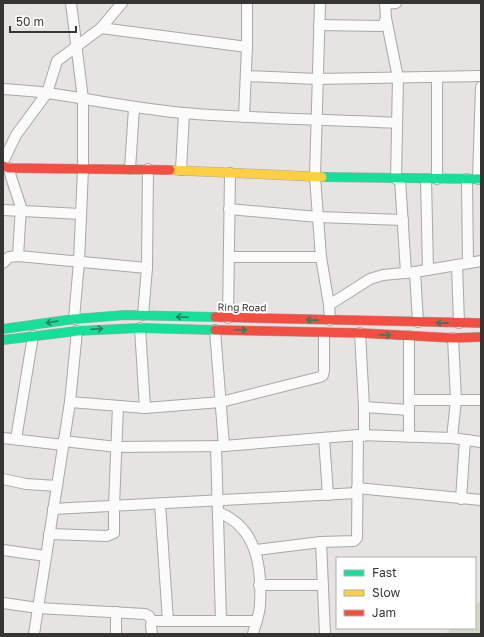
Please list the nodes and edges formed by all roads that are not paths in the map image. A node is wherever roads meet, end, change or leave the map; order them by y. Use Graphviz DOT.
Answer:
graph roads {
  1 [pos="71,3"];
  2 [pos="122,3"];
  3 [pos="247,3"];
  4 [pos="320,3"];
  5 [pos="396,3"];
  6 [pos="385,4"];
  7 [pos="386,18"];
  8 [pos="319,25"];
  9 [pos="101,28"];
  10 [pos="76,46"];
  11 [pos="247,47"];
  12 [pos="246,76"];
  13 [pos="481,76"];
  14 [pos="437,77"];
  15 [pos="398,78"];
  16 [pos="318,79"];
  17 [pos="481,87"];
  18 [pos="3,89"];
  19 [pos="47,93"];
  20 [pos="83,99"];
  21 [pos="134,108"];
  22 [pos="184,113"];
  23 [pos="244,117"];
  24 [pos="317,119"];
  25 [pos="397,123"];
  26 [pos="83,169"];
  27 [pos="130,169"];
  28 [pos="148,169"];
  29 [pos="6,170"];
  30 [pos="181,170"];
  31 [pos="230,173"];
  32 [pos="315,177"];
  33 [pos="398,178"];
  34 [pos="426,179"];
  35 [pos="437,179"];
  36 [pos="467,179"];
  37 [pos="479,179"];
  38 [pos="229,209"];
  39 [pos="3,210"];
  40 [pos="21,211"];
  41 [pos="81,214"];
  42 [pos="318,217"];
  43 [pos="403,220"];
  44 [pos="18,256"];
  45 [pos="229,257"];
  46 [pos="321,257"];
  47 [pos="481,261"];
  48 [pos="79,262"];
  49 [pos="3,263"];
  50 [pos="468,263"];
  51 [pos="457,265"];
  52 [pos="147,268"];
  53 [pos="428,270"];
  54 [pos="411,272"];
  55 [pos="329,305"];
  56 [pos="143,315"];
  57 [pos="228,318"];
  58 [pos="74,319"];
  59 [pos="330,320"];
  60 [pos="418,322"];
  61 [pos="459,323"];
  62 [pos="481,323"];
  63 [pos="3,328"];
  64 [pos="140,328"];
  65 [pos="215,330"];
  66 [pos="77,331"];
  67 [pos="324,333"];
  68 [pos="360,334"];
  69 [pos="33,336"];
  70 [pos="409,336"];
  71 [pos="481,337"];
  72 [pos="453,338"];
  73 [pos="3,340"];
  74 [pos="456,400"];
  75 [pos="481,400"];
  76 [pos="70,402"];
  77 [pos="221,402"];
  78 [pos="410,405"];
  79 [pos="118,406"];
  80 [pos="364,407"];
  81 [pos="145,408"];
  82 [pos="361,435"];
  83 [pos="409,437"];
  84 [pos="3,438"];
  85 [pos="324,438"];
  86 [pos="452,438"];
  87 [pos="16,439"];
  88 [pos="465,440"];
  89 [pos="481,442"];
  90 [pos="63,443"];
  91 [pos="220,446"];
  92 [pos="117,447"];
  93 [pos="3,479"];
  94 [pos="57,486"];
  95 [pos="357,491"];
  96 [pos="328,495"];
  97 [pos="461,499"];
  98 [pos="481,500"];
  99 [pos="218,502"];
  100 [pos="160,504"];
  101 [pos="114,506"];
  102 [pos="53,509"];
  103 [pos="218,512"];
  104 [pos="49,534"];
  105 [pos="322,542"];
  106 [pos="3,550"];
  107 [pos="256,550"];
  108 [pos="46,556"];
  109 [pos="259,585"];
  110 [pos="323,585"];
  111 [pos="3,603"];
  112 [pos="38,608"];
  113 [pos="116,612"];
  114 [pos="152,621"];
  115 [pos="168,621"];
  116 [pos="221,621"];
  117 [pos="257,621"];
  118 [pos="34,634"];
  119 [pos="116,634"];
  120 [pos="152,634"];
  121 [pos="253,634"];
  122 [pos="325,634"];
  1 -- 10 [label="street"];
  2 -- 9 [label="street"];
  3 -- 11 [label="street"];
  4 -- 8 [label="street"];
  5 -- 6 [label="street"];
  6 -- 7 [label="street"];
  7 -- 8 [label="street"];
  7 -- 15 [label="street"];
  8 -- 16 [label="street"];
  9 -- 10 [label="street"];
  9 -- 11 [label="street"];
  10 -- 19 [label="street"];
  10 -- 20 [label="street"];
  11 -- 12 [label="street"];
  12 -- 16 [label="street"];
  12 -- 23 [label="street"];
  13 -- 14 [label="street"];
  14 -- 15 [label="street"];
  14 -- 35 [label="street"];
  15 -- 16 [label="street"];
  15 -- 25 [label="street"];
  16 -- 24 [label="street"];
  17 -- 37 [label="street"];
  18 -- 19 [label="street"];
  19 -- 20 [label="street"];
  19 -- 29 [label="street"];
  20 -- 21 [label="street"];
  20 -- 26 [label="street"];
  21 -- 22 [label="street"];
  21 -- 27 [label="street"];
  22 -- 23 [label="street"];
  22 -- 30 [label="street"];
  23 -- 24 [label="street"];
  24 -- 25 [label="street"];
  24 -- 32 [label="street"];
  25 -- 33 [label="street"];
  26 -- 27 [label="main road"];
  26 -- 29 [label="main road"];
  26 -- 41 [label="street"];
  27 -- 28 [label="main road"];
  28 -- 30 [label="main road"];
  28 -- 52 [label="street"];
  29 -- 40 [label="street"];
  30 -- 31 [label="main road"];
  31 -- 32 [label="main road"];
  31 -- 38 [label="street"];
  32 -- 33 [label="main road"];
  32 -- 42 [label="street"];
  33 -- 34 [label="main road"];
  33 -- 43 [label="street"];
  34 -- 35 [label="main road"];
  34 -- 53 [label="street"];
  35 -- 36 [label="main road"];
  36 -- 37 [label="main road"];
  36 -- 50 [label="street"];
  38 -- 42 [label="street"];
  38 -- 45 [label="street"];
  39 -- 40 [label="street"];
  40 -- 41 [label="street"];
  40 -- 44 [label="street"];
  41 -- 48 [label="street"];
  42 -- 43 [label="street"];
  42 -- 46 [label="street"];
  43 -- 54 [label="street"];
  44 -- 48 [label="street"];
  44 -- 49 [label="street"];
  45 -- 46 [label="street"];
  45 -- 57 [label="street"];
  46 -- 55 [label="street"];
  47 -- 50 [label="street"];
  48 -- 52 [label="street"];
  48 -- 58 [label="street"];
  50 -- 51 [label="street"];
  51 -- 53 [label="street"];
  51 -- 61 [label="street"];
  52 -- 56 [label="street"];
  53 -- 54 [label="street"];
  54 -- 55 [label="street"];
  54 -- 60 [label="street"];
  55 -- 59 [label="street"];
  57 -- 56 [label="main road, Ring Road, one-way"];
  56 -- 58 [label="main road, Ring Road"];
  59 -- 57 [label="main road, Ring Road, one-way"];
  58 -- 63 [label="main road, Ring Road, one-way"];
  59 -- 60 [label="main road, Ring Road"];
  61 -- 60 [label="main road, Ring Road, one-way"];
  61 -- 62 [label="main road, Ring Road"];
  64 -- 65 [label="main road"];
  66 -- 64 [label="main road, one-way"];
  64 -- 81 [label="street"];
  65 -- 67 [label="main road, one-way"];
  65 -- 77 [label="street"];
  66 -- 69 [label="main road"];
  66 -- 76 [label="street"];
  67 -- 68 [label="main road"];
  67 -- 77 [label="street"];
  68 -- 70 [label="main road, one-way"];
  68 -- 80 [label="street"];
  69 -- 73 [label="main road"];
  69 -- 87 [label="street"];
  70 -- 72 [label="main road"];
  70 -- 78 [label="street"];
  71 -- 72 [label="main road"];
  72 -- 74 [label="street"];
  74 -- 75 [label="street"];
  74 -- 78 [label="street"];
  74 -- 86 [label="street"];
  76 -- 79 [label="street"];
  76 -- 90 [label="street"];
  77 -- 81 [label="street"];
  77 -- 91 [label="street"];
  78 -- 80 [label="street"];
  78 -- 83 [label="street"];
  79 -- 81 [label="street"];
  79 -- 92 [label="street"];
  80 -- 82 [label="street"];
  82 -- 83 [label="street"];
  82 -- 85 [label="street"];
  82 -- 95 [label="street"];
  83 -- 86 [label="street"];
  84 -- 87 [label="street"];
  85 -- 91 [label="street"];
  85 -- 96 [label="street"];
  86 -- 88 [label="street"];
  87 -- 90 [label="street"];
  88 -- 89 [label="street"];
  88 -- 97 [label="street"];
  90 -- 92 [label="street"];
  90 -- 94 [label="street"];
  91 -- 92 [label="street"];
  91 -- 99 [label="street"];
  92 -- 101 [label="street"];
  93 -- 94 [label="street"];
  94 -- 102 [label="street"];
  95 -- 96 [label="street"];
  95 -- 97 [label="street"];
  95 -- 105 [label="street"];
  96 -- 99 [label="street"];
  97 -- 98 [label="street"];
  99 -- 100 [label="street"];
  99 -- 103 [label="street"];
  100 -- 101 [label="street"];
  100 -- 115 [label="street"];
  101 -- 102 [label="street"];
  101 -- 104 [label="street"];
  102 -- 104 [label="street"];
  103 -- 107 [label="street"];
  103 -- 116 [label="street"];
  104 -- 108 [label="street"];
  105 -- 107 [label="street"];
  105 -- 110 [label="street"];
  106 -- 108 [label="street"];
  107 -- 109 [label="street"];
  108 -- 112 [label="street"];
  109 -- 110 [label="street"];
  109 -- 117 [label="street"];
  110 -- 122 [label="street"];
  111 -- 112 [label="street"];
  112 -- 113 [label="street"];
  112 -- 118 [label="street"];
  113 -- 114 [label="street"];
  113 -- 119 [label="street"];
  114 -- 115 [label="street"];
  114 -- 120 [label="street"];
  115 -- 116 [label="street"];
  116 -- 117 [label="street"];
  117 -- 121 [label="street"];
}
